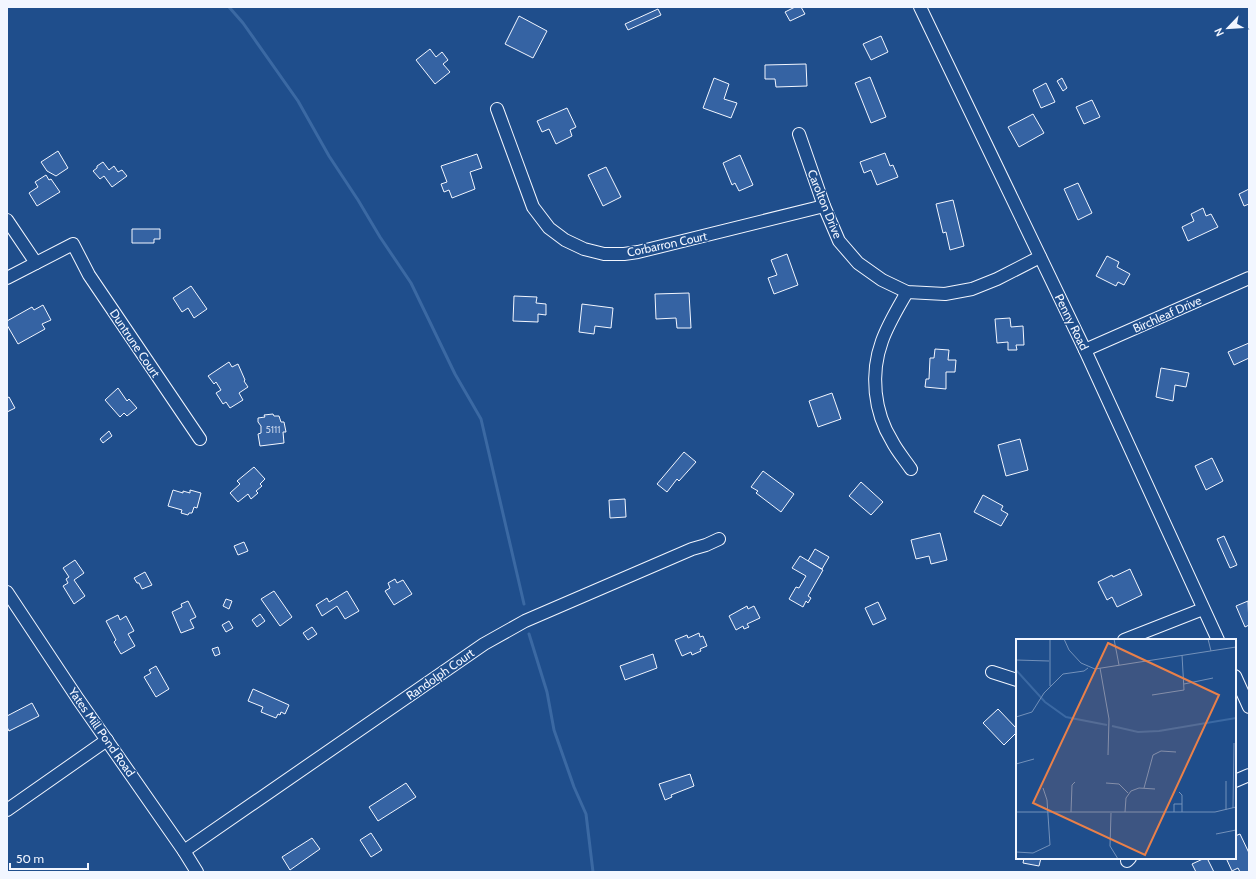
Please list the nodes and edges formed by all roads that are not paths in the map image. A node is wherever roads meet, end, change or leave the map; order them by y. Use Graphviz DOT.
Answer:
graph roads {
  1 [pos="920,7"];
  2 [pos="497,108"];
  3 [pos="799,134"];
  4 [pos="824,206"];
  5 [pos="7,220"];
  6 [pos="1040,257"];
  7 [pos="36,263"];
  8 [pos="7,278"];
  9 [pos="1249,278"];
  10 [pos="907,292"];
  11 [pos="1085,350"];
  12 [pos="200,439"];
  13 [pos="912,469"];
  14 [pos="719,539"];
  15 [pos="7,592"];
  16 [pos="1203,609"];
  17 [pos="1127,639"];
  18 [pos="1218,639"];
  19 [pos="992,672"];
  20 [pos="1236,678"];
  21 [pos="1016,680"];
  22 [pos="1249,707"];
  23 [pos="107,740"];
  24 [pos="1249,775"];
  25 [pos="1236,781"];
  26 [pos="7,810"];
  27 [pos="184,851"];
  28 [pos="197,872"];
  1 -- 6 [label="street, Penny Road"];
  2 -- 4 [label="street, Corbarron Court"];
  3 -- 4 [label="street, Carolton Drive"];
  4 -- 10 [label="street, Carolton Drive"];
  5 -- 7 [label="street"];
  6 -- 10 [label="street, Carolton Drive"];
  6 -- 11 [label="street, Penny Road"];
  7 -- 8 [label="street"];
  7 -- 12 [label="street, Duntrune Court"];
  9 -- 11 [label="street, Birchleaf Drive"];
  10 -- 13 [label="street"];
  11 -- 16 [label="street, Penny Road"];
  14 -- 27 [label="street, Randolph Court"];
  15 -- 23 [label="street, Yates Mill Pond Road"];
  16 -- 17 [label="street"];
  16 -- 18 [label="street, Penny Road"];
  19 -- 21 [label="street"];
  20 -- 22 [label="street"];
  23 -- 26 [label="street"];
  23 -- 27 [label="street, Yates Mill Pond Road"];
  24 -- 25 [label="street"];
  27 -- 28 [label="street, Yates Mill Pond Road"];
}
